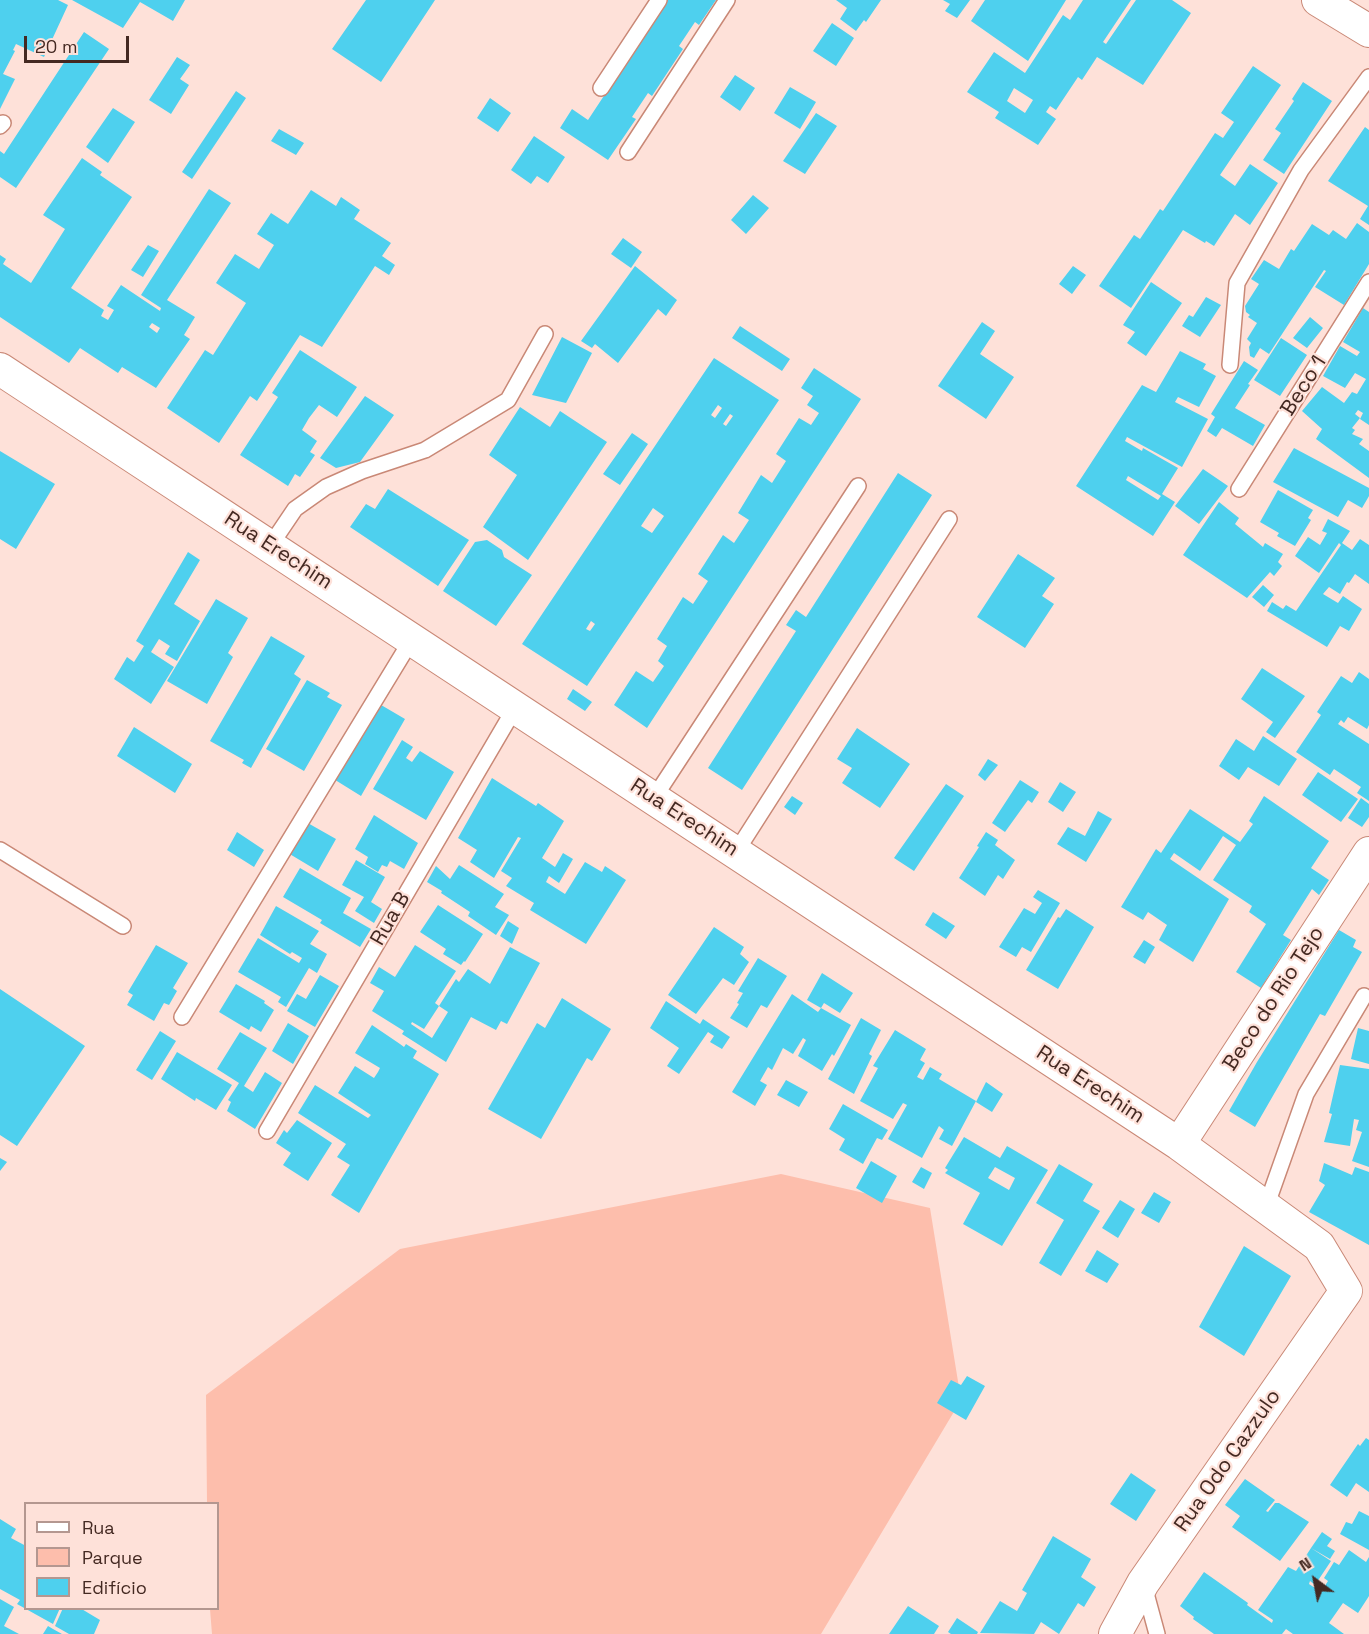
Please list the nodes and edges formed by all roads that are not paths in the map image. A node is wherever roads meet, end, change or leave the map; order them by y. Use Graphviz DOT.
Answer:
graph roads {
  1 [pos="659,0"];
  2 [pos="727,0"];
  3 [pos="1323,1"];
  4 [pos="1369,31"];
  5 [pos="1369,77"];
  6 [pos="601,88"];
  7 [pos="628,152"];
  8 [pos="1369,282"];
  9 [pos="545,334"];
  10 [pos="1230,365"];
  11 [pos="0,369"];
  12 [pos="858,486"];
  13 [pos="1239,489"];
  14 [pos="949,519"];
  15 [pos="270,546"];
  16 [pos="412,639"];
  17 [pos="515,708"];
  18 [pos="654,798"];
  19 [pos="0,850"];
  20 [pos="736,852"];
  21 [pos="1369,853"];
  22 [pos="123,926"];
  23 [pos="1364,996"];
  24 [pos="182,1017"];
  25 [pos="267,1131"];
  26 [pos="1179,1144"];
  27 [pos="1266,1207"];
  28 [pos="1346,1291"];
  29 [pos="1143,1583"];
  30 [pos="1114,1634"];
  31 [pos="1157,1634"];
  1 -- 6 [label="lane"];
  2 -- 7 [label="lane"];
  3 -- 4 [label="street"];
  5 -- 10 [label="lane"];
  8 -- 13 [label="lane, Beco 1"];
  9 -- 15 [label="lane"];
  11 -- 15 [label="street, Rua Erechim"];
  12 -- 18 [label="lane"];
  14 -- 20 [label="lane"];
  15 -- 16 [label="street, Rua Erechim"];
  16 -- 17 [label="street, Rua Erechim"];
  16 -- 24 [label="lane"];
  17 -- 18 [label="street, Rua Erechim"];
  17 -- 25 [label="lane, Rua B"];
  18 -- 20 [label="street, Rua Erechim"];
  19 -- 22 [label="lane"];
  20 -- 26 [label="street, Rua Erechim"];
  21 -- 26 [label="street, Beco do Rio Tejo"];
  23 -- 27 [label="lane"];
  26 -- 27 [label="street, Rua Erechim"];
  27 -- 28 [label="street, Rua Erechim"];
  28 -- 29 [label="street, Rua Odo Cazzulo"];
  29 -- 30 [label="street, Rua Odo Cazzulo"];
  29 -- 31 [label="lane"];
}
